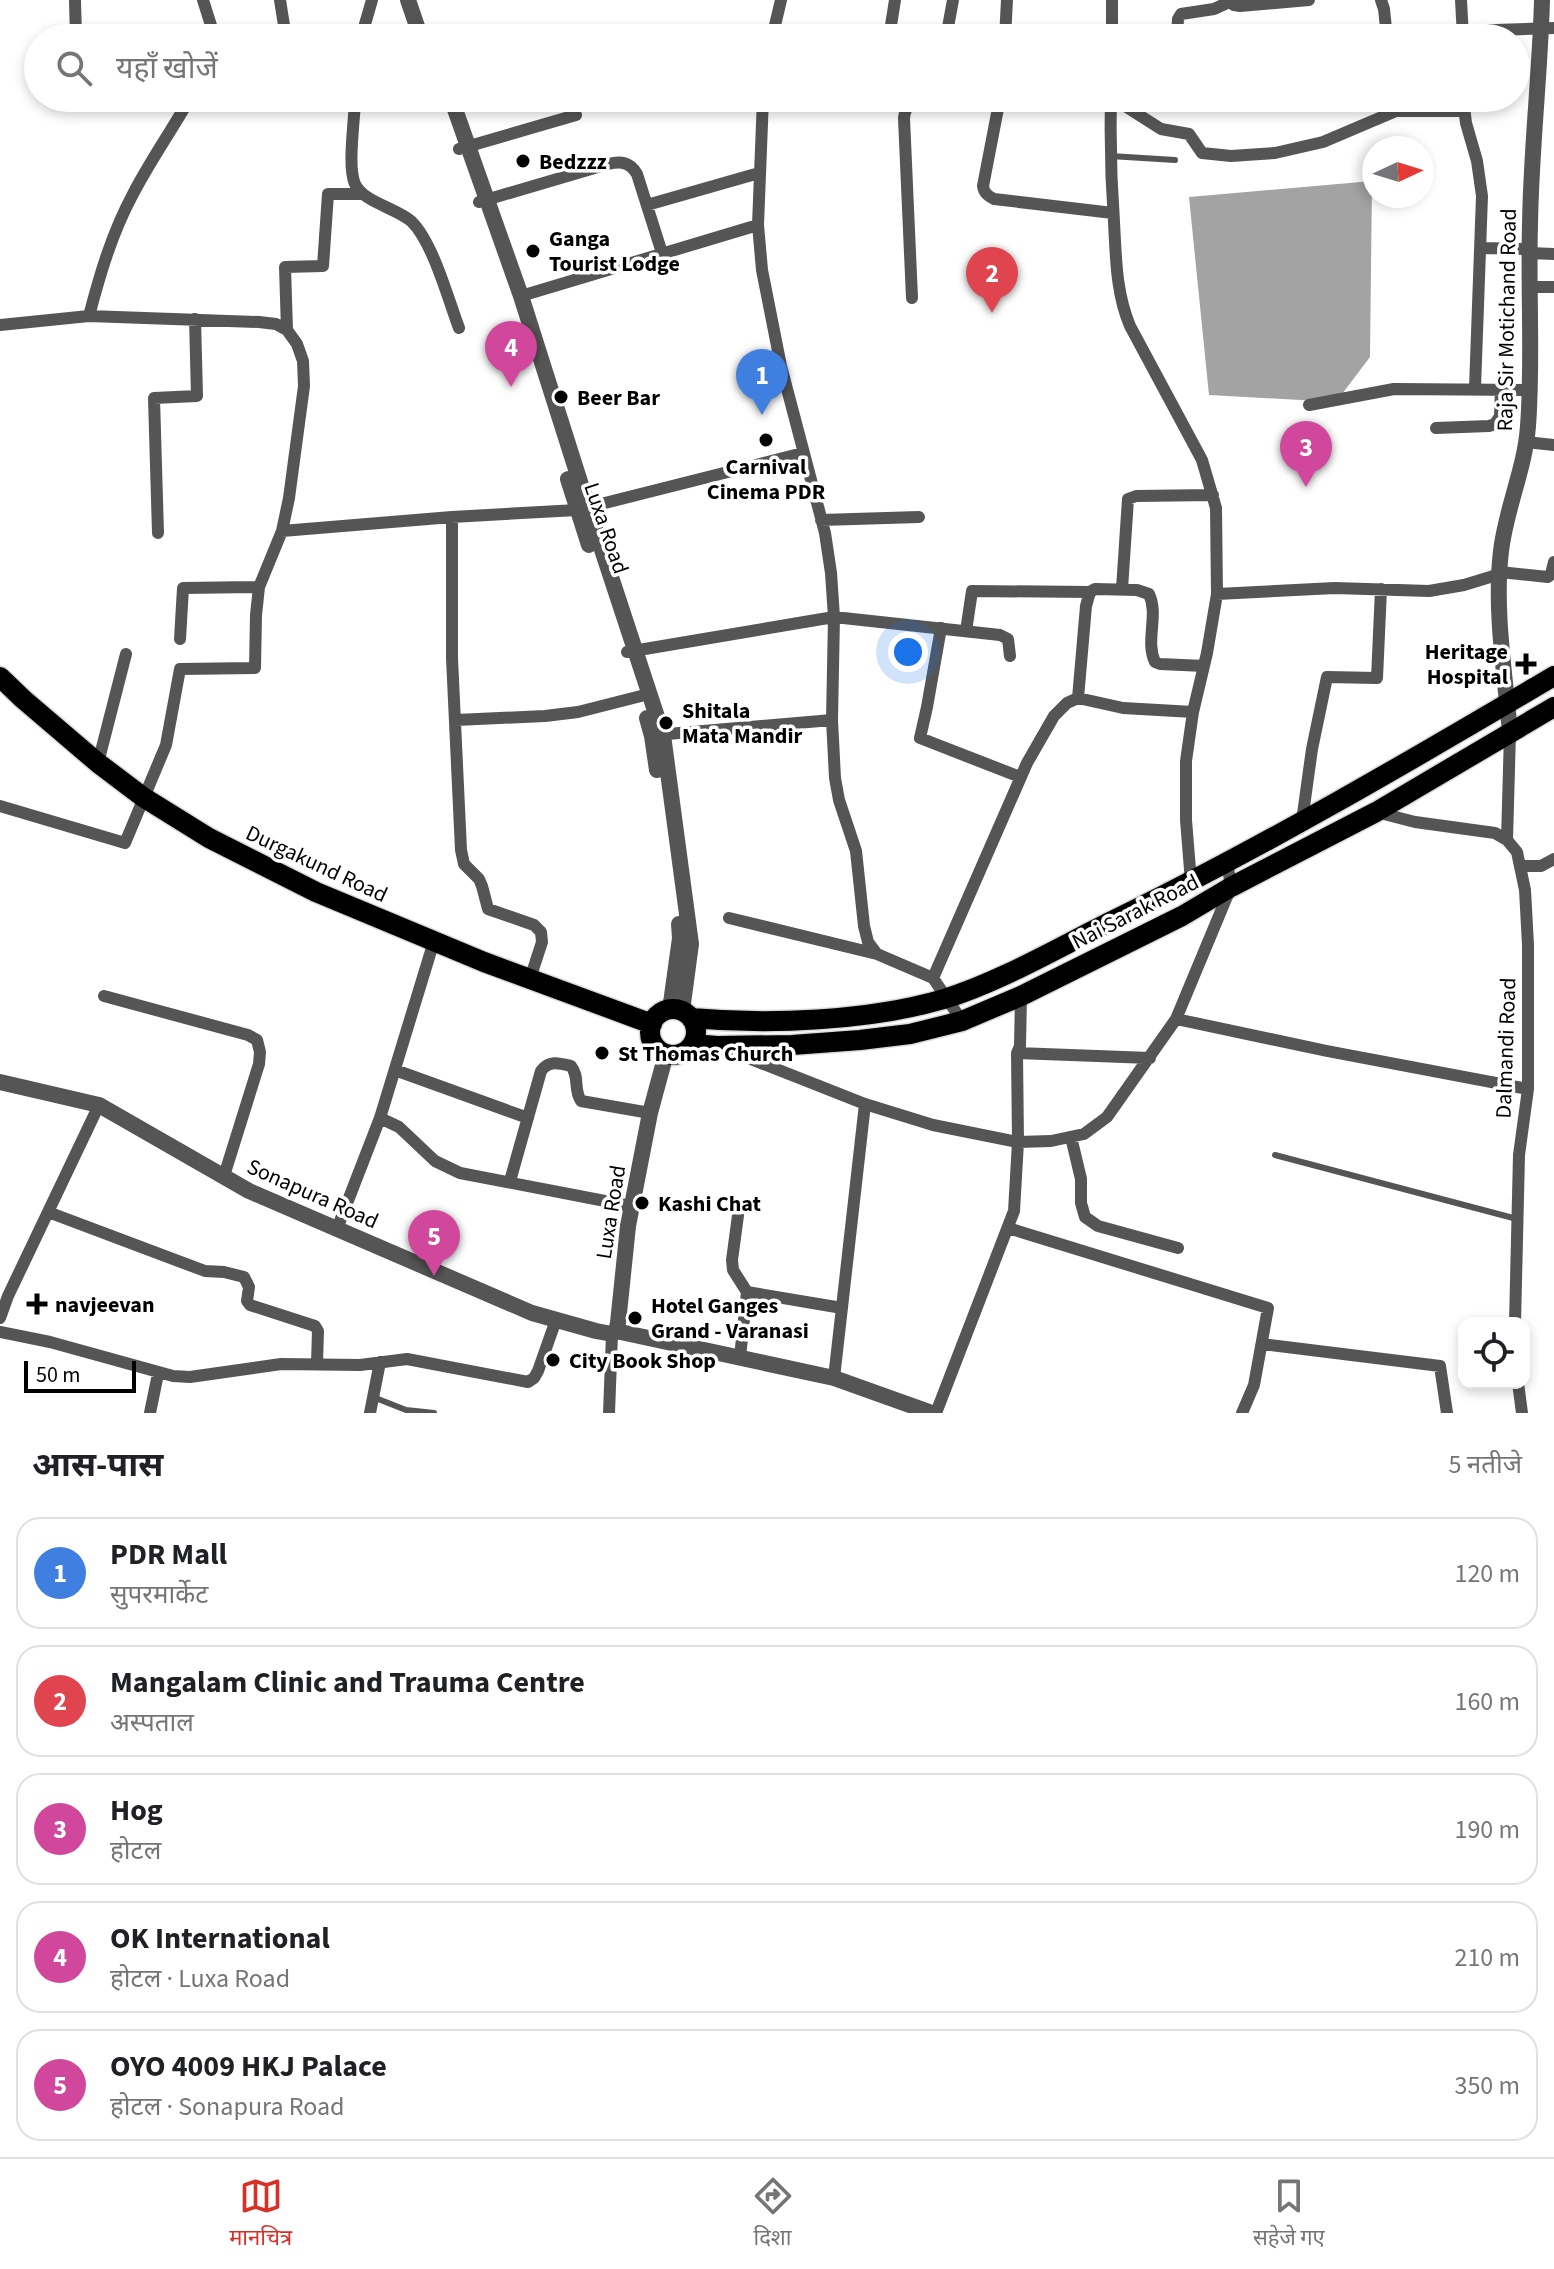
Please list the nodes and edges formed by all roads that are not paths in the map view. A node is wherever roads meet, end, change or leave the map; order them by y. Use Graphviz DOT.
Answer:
graph roads {
  1 [pos="75,0"];
  2 [pos="203,0"];
  3 [pos="280,0"];
  4 [pos="372,0"];
  5 [pos="408,0"];
  6 [pos="418,0"];
  7 [pos="781,0"];
  8 [pos="895,0"];
  9 [pos="953,0"];
  10 [pos="1007,0"];
  11 [pos="1112,0"];
  12 [pos="1309,0"];
  13 [pos="1381,0"];
  14 [pos="1461,0"];
  15 [pos="1542,0"];
  16 [pos="1228,1"];
  17 [pos="1183,6"];
  18 [pos="76,24"];
  19 [pos="211,24"];
  20 [pos="284,24"];
  21 [pos="365,24"];
  22 [pos="416,24"];
  23 [pos="425,24"];
  24 [pos="775,24"];
  25 [pos="891,24"];
  26 [pos="949,24"];
  27 [pos="1006,24"];
  28 [pos="1112,24"];
  29 [pos="1386,24"];
  30 [pos="1462,24"];
  31 [pos="1548,28"];
  32 [pos="182,112"];
  33 [pos="354,112"];
  34 [pos="447,112"];
  35 [pos="455,112"];
  36 [pos="762,112"];
  37 [pos="905,112"];
  38 [pos="997,112"];
  39 [pos="1111,112"];
  40 [pos="1137,112"];
  41 [pos="1394,112"];
  42 [pos="1466,112"];
  43 [pos="576,115"];
  44 [pos="464,148"];
  45 [pos="1110,156"];
  46 [pos="1175,160"];
  47 [pos="759,173"];
  48 [pos="363,194"];
  49 [pos="483,201"];
  50 [pos="647,205"];
  51 [pos="1113,213"];
  52 [pos="758,225"];
  53 [pos="1481,248"];
  54 [pos="1529,251"];
  55 [pos="662,253"];
  56 [pos="1554,254"];
  57 [pos="1529,287"];
  58 [pos="1554,287"];
  59 [pos="521,296"];
  60 [pos="912,298"];
  61 [pos="89,316"];
  62 [pos="195,319"];
  63 [pos="0,325"];
  64 [pos="459,328"];
  65 [pos="287,330"];
  66 [pos="1475,388"];
  67 [pos="1501,389"];
  68 [pos="1530,390"];
  69 [pos="1309,405"];
  70 [pos="1436,428"];
  71 [pos="1526,442"];
  72 [pos="1554,445"];
  73 [pos="803,453"];
  74 [pos="1213,495"];
  75 [pos="582,509"];
  76 [pos="452,517"];
  77 [pos="919,517"];
  78 [pos="821,520"];
  79 [pos="282,531"];
  80 [pos="158,533"];
  81 [pos="1554,562"];
  82 [pos="1500,573"];
  83 [pos="259,587"];
  84 [pos="1122,589"];
  85 [pos="1381,589"];
  86 [pos="1090,592"];
  87 [pos="1217,594"];
  88 [pos="834,617"];
  89 [pos="941,628"];
  90 [pos="966,631"];
  91 [pos="180,639"];
  92 [pos="632,651"];
  93 [pos="126,654"];
  94 [pos="1010,656"];
  95 [pos="1204,666"];
  96 [pos="1554,676"];
  97 [pos="0,677"];
  98 [pos="641,696"];
  99 [pos="1078,698"];
  100 [pos="1508,703"];
  101 [pos="1554,707"];
  102 [pos="1193,712"];
  103 [pos="456,720"];
  104 [pos="832,720"];
  105 [pos="1510,733"];
  106 [pos="658,735"];
  107 [pos="98,763"];
  108 [pos="1020,777"];
  109 [pos="143,797"];
  110 [pos="0,806"];
  111 [pos="1376,812"];
  112 [pos="1302,821"];
  113 [pos="1501,836"];
  114 [pos="1554,859"];
  115 [pos="1227,861"];
  116 [pos="1520,866"];
  117 [pos="1191,882"];
  118 [pos="1231,887"];
  119 [pos="729,918"];
  120 [pos="434,941"];
  121 [pos="877,954"];
  122 [pos="933,978"];
  123 [pos="530,979"];
  124 [pos="104,996"];
  125 [pos="1021,996"];
  126 [pos="946,998"];
  127 [pos="688,1015"];
  128 [pos="1176,1019"];
  129 [pos="962,1021"];
  130 [pos="652,1024"];
  131 [pos="704,1045"];
  132 [pos="1017,1053"];
  133 [pos="666,1054"];
  134 [pos="1150,1058"];
  135 [pos="395,1070"];
  136 [pos="0,1082"];
  137 [pos="1528,1089"];
  138 [pos="865,1104"];
  139 [pos="99,1105"];
  140 [pos="650,1113"];
  141 [pos="380,1118"];
  142 [pos="528,1118"];
  143 [pos="1071,1137"];
  144 [pos="1018,1142"];
  145 [pos="1275,1155"];
  146 [pos="224,1176"];
  147 [pos="510,1181"];
  148 [pos="631,1206"];
  149 [pos="739,1208"];
  150 [pos="48,1212"];
  151 [pos="1517,1219"];
  152 [pos="1008,1228"];
  153 [pos="337,1229"];
  154 [pos="1178,1248"];
  155 [pos="747,1292"];
  156 [pos="842,1308"];
  157 [pos="1515,1317"];
  158 [pos="0,1318"];
  159 [pos="556,1320"];
  160 [pos="0,1332"];
  161 [pos="612,1333"];
  162 [pos="1262,1344"];
  163 [pos="740,1357"];
  164 [pos="380,1362"];
  165 [pos="317,1363"];
  166 [pos="158,1374"];
  167 [pos="834,1378"];
  168 [pos="1519,1389"];
  169 [pos="373,1397"];
  170 [pos="150,1413"];
  171 [pos="370,1413"];
  172 [pos="434,1413"];
  173 [pos="609,1413"];
  174 [pos="934,1413"];
  175 [pos="1242,1413"];
  176 [pos="1447,1413"];
  177 [pos="1522,1413"];
  1 -- 18 [label="street"];
  2 -- 19 [label="street"];
  3 -- 20 [label="street"];
  4 -- 21 [label="street"];
  5 -- 22 [label="street"];
  6 -- 23 [label="street"];
  7 -- 24 [label="street"];
  8 -- 25 [label="street"];
  9 -- 26 [label="street"];
  10 -- 27 [label="street"];
  11 -- 28 [label="street"];
  12 -- 16 [label="street"];
  13 -- 29 [label="street"];
  14 -- 30 [label="street"];
  15 -- 31 [label="street, Raja Sir Motichand Road"];
  16 -- 17 [label="street"];
  31 -- 54 [label="street, Raja Sir Motichand Road"];
  32 -- 61 [label="street"];
  33 -- 48 [label="street"];
  34 -- 44 [label="street, Luxa Road"];
  35 -- 44 [label="street"];
  36 -- 47 [label="street"];
  37 -- 60 [label="street"];
  38 -- 51 [label="street"];
  39 -- 45 [label="street"];
  40 -- 41 [label="street"];
  42 -- 53 [label="street"];
  43 -- 44 [label="street"];
  44 -- 49 [label="street, Luxa Road"];
  45 -- 46 [label="lane"];
  45 -- 51 [label="street"];
  47 -- 50 [label="street"];
  47 -- 52 [label="street"];
  48 -- 64 [label="street"];
  48 -- 65 [label="street"];
  49 -- 50 [label="street"];
  49 -- 59 [label="street"];
  49 -- 75 [label="street, Luxa Road"];
  50 -- 55 [label="street"];
  51 -- 74 [label="street"];
  52 -- 55 [label="street"];
  52 -- 73 [label="street"];
  53 -- 54 [label="street"];
  53 -- 66 [label="street"];
  54 -- 56 [label="street"];
  54 -- 57 [label="street, Raja Sir Motichand Road"];
  55 -- 59 [label="street"];
  57 -- 58 [label="street"];
  57 -- 68 [label="street, Raja Sir Motichand Road"];
  59 -- 75 [label="street"];
  61 -- 62 [label="street"];
  61 -- 63 [label="street"];
  62 -- 65 [label="street"];
  62 -- 80 [label="street"];
  65 -- 79 [label="street"];
  66 -- 67 [label="street"];
  66 -- 69 [label="street"];
  67 -- 68 [label="street"];
  67 -- 70 [label="street"];
  68 -- 71 [label="street, Raja Sir Motichand Road"];
  71 -- 72 [label="street"];
  71 -- 82 [label="street, Raja Sir Motichand Road"];
  73 -- 75 [label="street"];
  73 -- 78 [label="street"];
  74 -- 84 [label="street"];
  74 -- 87 [label="street"];
  75 -- 76 [label="street"];
  75 -- 92 [label="street, Luxa Road"];
  76 -- 79 [label="street"];
  76 -- 103 [label="street"];
  77 -- 78 [label="street"];
  78 -- 88 [label="street"];
  79 -- 83 [label="street"];
  81 -- 82 [label="street"];
  82 -- 85 [label="street"];
  82 -- 100 [label="street, Raja Sir Motichand Road"];
  83 -- 91 [label="street"];
  83 -- 109 [label="street"];
  84 -- 86 [label="street"];
  84 -- 95 [label="street"];
  85 -- 87 [label="street"];
  85 -- 112 [label="street"];
  86 -- 90 [label="street"];
  86 -- 99 [label="street"];
  87 -- 95 [label="street"];
  88 -- 89 [label="street"];
  88 -- 92 [label="street"];
  88 -- 104 [label="street"];
  89 -- 90 [label="street"];
  89 -- 108 [label="street"];
  90 -- 94 [label="street"];
  92 -- 98 [label="street, Luxa Road"];
  92 -- 106 [label="street"];
  93 -- 107 [label="street"];
  95 -- 102 [label="street"];
  96 -- 100 [label="main road, Nai Sarak Road"];
  97 -- 107 [label="main road, Durgakund Road"];
  98 -- 103 [label="street"];
  98 -- 106 [label="street, Luxa Road"];
  99 -- 102 [label="street"];
  99 -- 108 [label="street"];
  100 -- 105 [label="street, Raja Sir Motichand Road"];
  100 -- 112 [label="main road, Nai Sarak Road"];
  101 -- 105 [label="main road, Nai Sarak Road"];
  102 -- 117 [label="street"];
  103 -- 123 [label="street"];
  104 -- 106 [label="street"];
  104 -- 121 [label="street"];
  105 -- 111 [label="main road, Nai Sarak Road"];
  105 -- 113 [label="street"];
  106 -- 127 [label="street"];
  106 -- 127 [label="street, Luxa Road"];
  107 -- 109 [label="main road, Durgakund Road"];
  108 -- 122 [label="street"];
  109 -- 110 [label="street"];
  109 -- 120 [label="main road, Durgakund Road"];
  111 -- 113 [label="street"];
  111 -- 118 [label="main road, Nai Sarak Road"];
  112 -- 115 [label="main road, Nai Sarak Road"];
  113 -- 116 [label="street, Dalmandi Road"];
  114 -- 116 [label="street"];
  115 -- 117 [label="main road, Nai Sarak Road"];
  115 -- 118 [label="street"];
  116 -- 137 [label="street, Dalmandi Road"];
  117 -- 126 [label="main road, Nai Sarak Road"];
  118 -- 125 [label="main road, Nai Sarak Road"];
  118 -- 128 [label="street"];
  119 -- 121 [label="street"];
  120 -- 123 [label="main road, Durgakund Road"];
  120 -- 135 [label="street"];
  121 -- 122 [label="street"];
  122 -- 126 [label="street"];
  123 -- 130 [label="main road, Durgakund Road"];
  124 -- 146 [label="street"];
  125 -- 129 [label="main road, Nai Sarak Road"];
  125 -- 132 [label="street"];
  126 -- 127 [label="main road, Nai Sarak Road"];
  126 -- 129 [label="street"];
  127 -- 130 [label="main road"];
  127 -- 131 [label="main road"];
  128 -- 134 [label="street"];
  128 -- 137 [label="street"];
  129 -- 131 [label="main road, Nai Sarak Road"];
  130 -- 133 [label="main road"];
  131 -- 133 [label="main road"];
  131 -- 138 [label="street"];
  132 -- 134 [label="street"];
  132 -- 144 [label="street"];
  133 -- 140 [label="street, Luxa Road"];
  134 -- 143 [label="street"];
  135 -- 141 [label="street"];
  135 -- 142 [label="street"];
  136 -- 139 [label="street, Sonapura Road"];
  137 -- 151 [label="street, Dalmandi Road"];
  138 -- 144 [label="street"];
  138 -- 156 [label="street"];
  139 -- 146 [label="street, Sonapura Road"];
  139 -- 150 [label="street"];
  140 -- 142 [label="street"];
  140 -- 148 [label="street, Luxa Road"];
  141 -- 147 [label="street"];
  141 -- 153 [label="street"];
  142 -- 147 [label="street"];
  143 -- 144 [label="street"];
  143 -- 154 [label="street"];
  144 -- 152 [label="street"];
  145 -- 151 [label="lane"];
  146 -- 153 [label="street, Sonapura Road"];
  147 -- 148 [label="street"];
  148 -- 161 [label="street, Luxa Road"];
  149 -- 155 [label="street"];
  150 -- 158 [label="street"];
  150 -- 165 [label="street"];
  151 -- 157 [label="street, Dalmandi Road"];
  152 -- 162 [label="street"];
  152 -- 174 [label="street"];
  153 -- 159 [label="street, Sonapura Road"];
  155 -- 156 [label="street"];
  155 -- 163 [label="street"];
  156 -- 167 [label="street"];
  159 -- 161 [label="street, Sonapura Road"];
  159 -- 164 [label="street"];
  160 -- 166 [label="street"];
  161 -- 163 [label="street, Sonapura Road"];
  161 -- 173 [label="street"];
  162 -- 175 [label="street"];
  162 -- 176 [label="street"];
  163 -- 167 [label="street, Sonapura Road"];
  164 -- 165 [label="street"];
  164 -- 169 [label="street"];
  165 -- 166 [label="street"];
  166 -- 170 [label="street"];
  167 -- 174 [label="street, Sonapura Road"];
  168 -- 177 [label="street"];
  169 -- 171 [label="street"];
  169 -- 172 [label="lane"];
}
